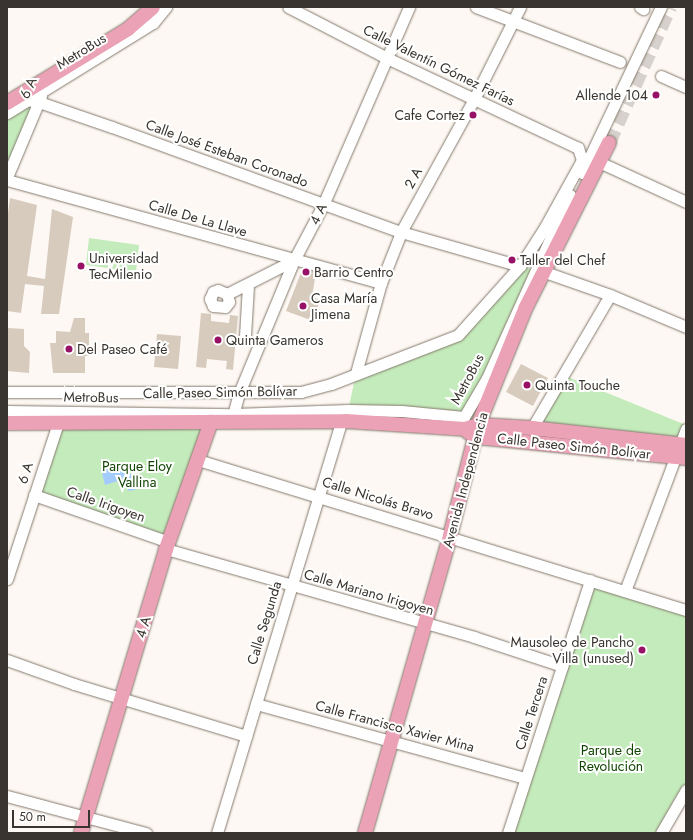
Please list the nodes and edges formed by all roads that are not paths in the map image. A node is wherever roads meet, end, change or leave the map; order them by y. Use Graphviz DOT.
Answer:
graph roads {
  1 [pos="153,7"];
  2 [pos="166,7"];
  3 [pos="288,7"];
  4 [pos="409,7"];
  5 [pos="476,7"];
  6 [pos="520,7"];
  7 [pos="661,7"];
  8 [pos="514,21"];
  9 [pos="387,58"];
  10 [pos="620,62"];
  11 [pos="661,76"];
  12 [pos="49,77"];
  13 [pos="686,87"];
  14 [pos="27,99"];
  15 [pos="474,99"];
  16 [pos="7,113"];
  17 [pos="609,144"];
  18 [pos="578,148"];
  19 [pos="599,162"];
  20 [pos="7,178"];
  21 [pos="686,202"];
  22 [pos="323,205"];
  23 [pos="401,232"];
  24 [pos="294,260"];
  25 [pos="520,266"];
  26 [pos="542,271"];
  27 [pos="381,283"];
  28 [pos="248,285"];
  29 [pos="226,294"];
  30 [pos="610,295"];
  31 [pos="686,328"];
  32 [pos="245,336"];
  33 [pos="356,373"];
  34 [pos="7,392"];
  35 [pos="239,393"];
  36 [pos="7,412"];
  37 [pos="233,418"];
  38 [pos="340,421"];
  39 [pos="210,422"];
  40 [pos="7,423"];
  41 [pos="58,423"];
  42 [pos="532,428"];
  43 [pos="686,429"];
  44 [pos="473,430"];
  45 [pos="681,451"];
  46 [pos="198,460"];
  47 [pos="34,495"];
  48 [pos="318,495"];
  49 [pos="450,536"];
  50 [pos="168,545"];
  51 [pos="7,579"];
  52 [pos="590,580"];
  53 [pos="291,586"];
  54 [pos="625,591"];
  55 [pos="686,610"];
  56 [pos="425,623"];
  57 [pos="7,660"];
  58 [pos="562,666"];
  59 [pos="122,699"];
  60 [pos="256,704"];
  61 [pos="246,736"];
  62 [pos="392,740"];
  63 [pos="525,778"];
  64 [pos="686,790"];
  65 [pos="7,796"];
  66 [pos="86,816"];
  67 [pos="81,833"];
  68 [pos="146,833"];
  69 [pos="217,833"];
  70 [pos="365,833"];
  71 [pos="508,833"];
  72 [pos="661,833"];
  1 -- 12 [label="main road"];
  2 -- 14 [label="street, MetroBus"];
  3 -- 9 [label="street, Calle Valentín Gómez Farías"];
  4 -- 9 [label="street, 4 A"];
  5 -- 8 [label="street"];
  6 -- 8 [label="street, 2 A"];
  7 -- 37 [label="street, MetroBus"];
  8 -- 10 [label="street"];
  8 -- 15 [label="street, 2 A"];
  9 -- 15 [label="street, Calle Valentín Gómez Farías"];
  9 -- 22 [label="street, 4 A"];
  11 -- 13 [label="street"];
  12 -- 14 [label="main road"];
  12 -- 14 [label="street, 6 A"];
  14 -- 16 [label="street, MetroBus"];
  14 -- 20 [label="street, 6 A"];
  14 -- 22 [label="street, Calle José Esteban Coronado"];
  15 -- 18 [label="street, Calle Valentín Gómez Farías"];
  15 -- 23 [label="street, 2 A"];
  17 -- 19 [label="main road, Avenida Independencia"];
  18 -- 25 [label="street, Calle Paseo Simón Bolívar"];
  19 -- 21 [label="street"];
  19 -- 26 [label="main road, Avenida Independencia"];
  20 -- 24 [label="street, Calle De La Llave"];
  22 -- 23 [label="street, Calle José Esteban Coronado"];
  22 -- 24 [label="street, 4 A"];
  23 -- 25 [label="street, Calle José Esteban Coronado"];
  23 -- 27 [label="street, 2 A"];
  24 -- 27 [label="street, Calle De La Llave"];
  24 -- 28 [label="street"];
  24 -- 35 [label="street, 4 A"];
  25 -- 33 [label="street, Calle Paseo Simón Bolívar"];
  26 -- 30 [label="street"];
  26 -- 44 [label="main road, Avenida Independencia"];
  27 -- 33 [label="street, 2 A"];
  28 -- 29 [label="street"];
  28 -- 32 [label="street"];
  30 -- 31 [label="street"];
  30 -- 42 [label="street"];
  33 -- 35 [label="street, Calle Paseo Simón Bolívar"];
  34 -- 35 [label="street, Calle Paseo Simón Bolívar"];
  35 -- 37 [label="street, 4 A"];
  36 -- 37 [label="street, MetroBus"];
  37 -- 38 [label="main road, Calle Paseo Simón Bolívar"];
  37 -- 39 [label="main road, Calle Paseo Simón Bolívar"];
  38 -- 44 [label="main road, Calle Paseo Simón Bolívar"];
  38 -- 48 [label="street, Calle Segunda"];
  39 -- 41 [label="main road, Calle Paseo Simón Bolívar"];
  39 -- 46 [label="main road, 4 A"];
  40 -- 41 [label="main road, Calle Paseo Simón Bolívar"];
  41 -- 47 [label="street, 6 A"];
  42 -- 44 [label="main road, Calle Paseo Simón Bolívar"];
  42 -- 45 [label="main road, Calle Paseo Simón Bolívar"];
  43 -- 45 [label="street"];
  44 -- 45 [label="main road, Calle Paseo Simón Bolívar"];
  44 -- 49 [label="main road, Avenida Independencia"];
  45 -- 54 [label="street"];
  46 -- 48 [label="street, Calle Nicolás Bravo"];
  46 -- 50 [label="main road, 4 A"];
  47 -- 50 [label="street, Calle Irigoyen"];
  47 -- 51 [label="street, 6 A"];
  48 -- 49 [label="street, Calle Nicolás Bravo"];
  48 -- 53 [label="street, Calle Segunda"];
  49 -- 52 [label="street, Calle Nicolás Bravo"];
  49 -- 56 [label="main road, Avenida Independencia"];
  50 -- 53 [label="street, Calle Mariano Irigoyen"];
  50 -- 59 [label="main road, 4 A"];
  52 -- 54 [label="street, Calle Nicolás Bravo"];
  52 -- 58 [label="street, Calle Tercera"];
  53 -- 56 [label="street, Calle Mariano Irigoyen"];
  53 -- 60 [label="street, Calle Segunda"];
  54 -- 55 [label="street, Calle Nicolás Bravo"];
  56 -- 58 [label="street, Calle Mariano Irigoyen"];
  56 -- 62 [label="main road, Avenida Independencia"];
  57 -- 59 [label="street"];
  58 -- 63 [label="street, Calle Tercera"];
  59 -- 61 [label="street"];
  59 -- 66 [label="main road, 4 A"];
  60 -- 61 [label="street, Calle Segunda"];
  60 -- 62 [label="street, Calle Francisco Xavier Mina"];
  61 -- 69 [label="street, Calle Segunda"];
  62 -- 63 [label="street, Calle Francisco Xavier Mina"];
  62 -- 70 [label="main road, Avenida Independencia"];
  63 -- 71 [label="street, Calle Tercera"];
  64 -- 72 [label="street"];
  65 -- 66 [label="street"];
  66 -- 67 [label="main road, 4 A"];
  66 -- 68 [label="street"];
}
